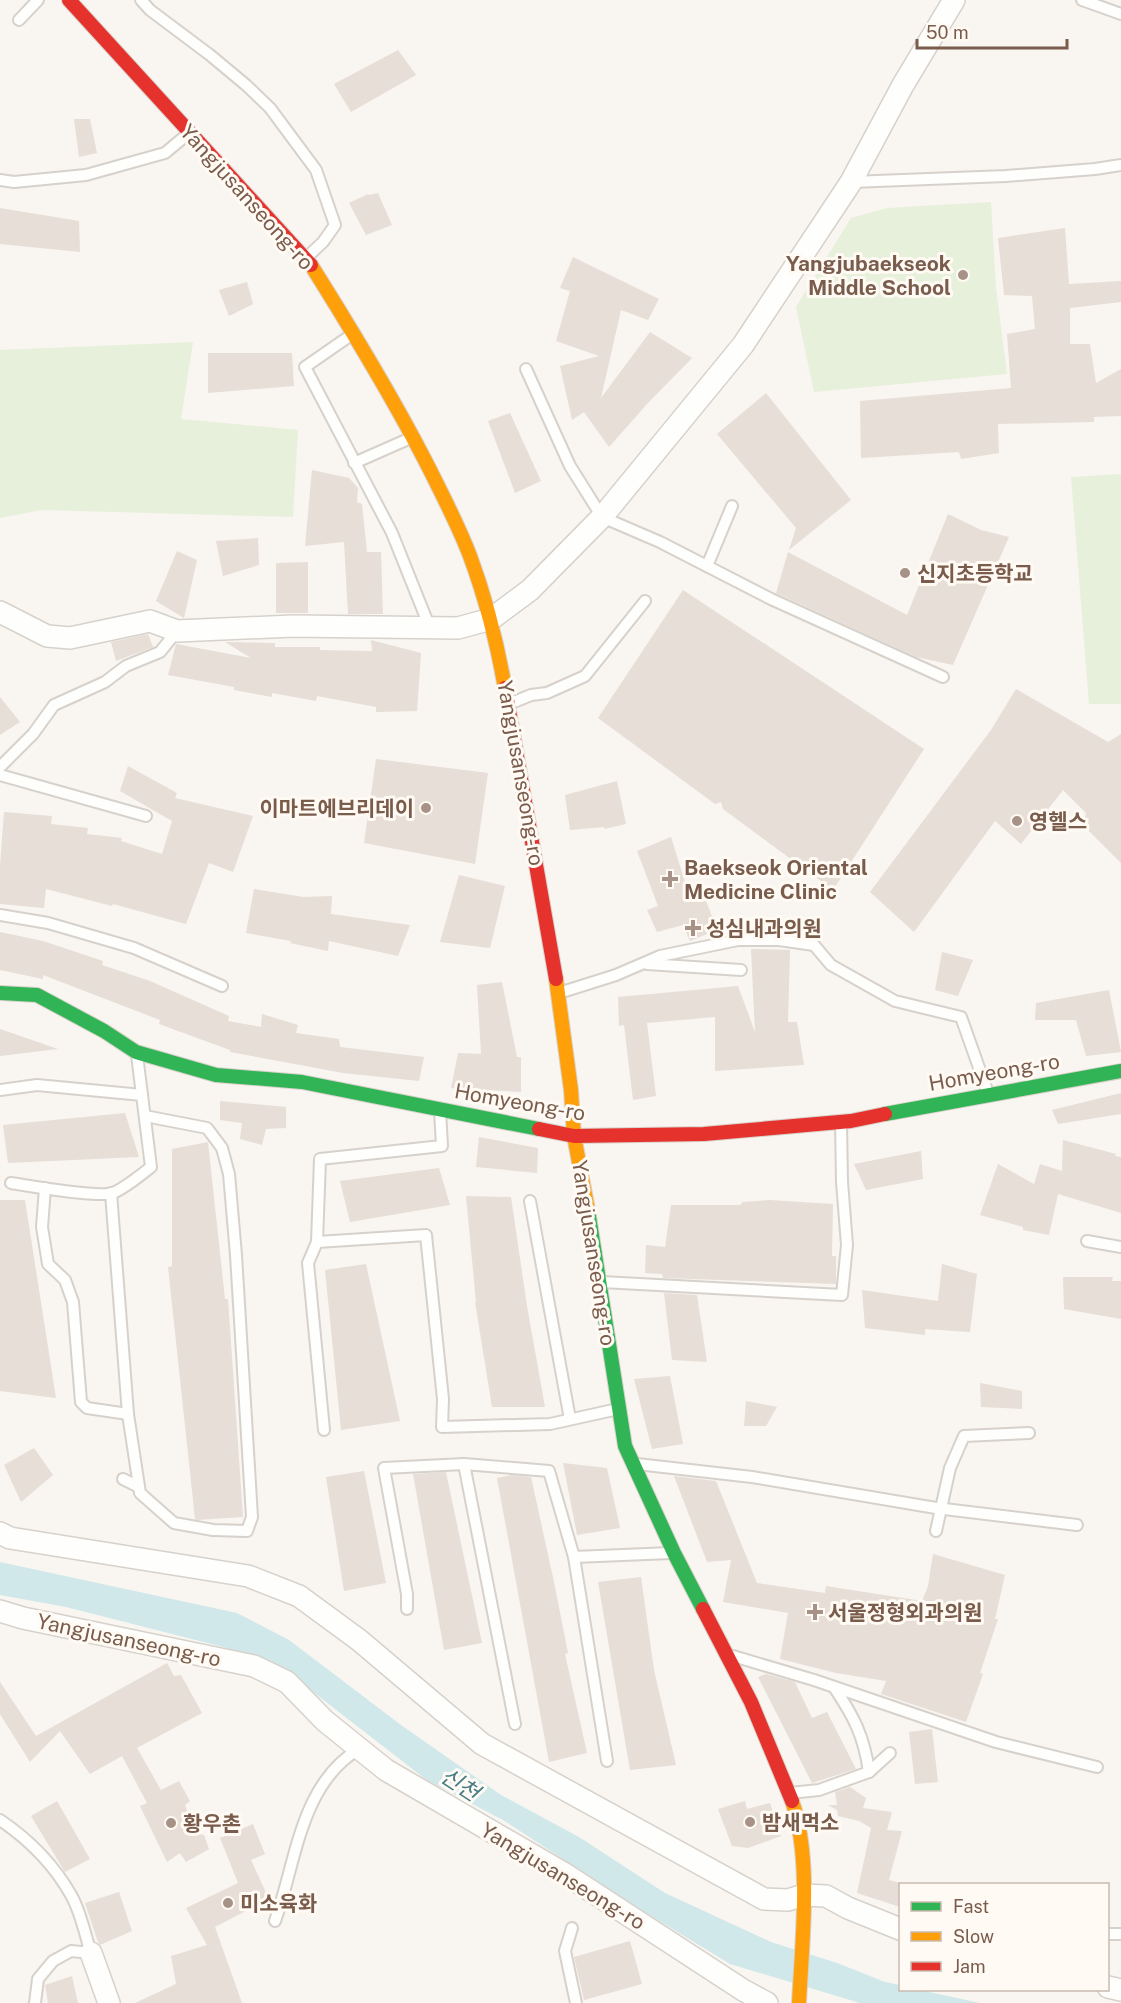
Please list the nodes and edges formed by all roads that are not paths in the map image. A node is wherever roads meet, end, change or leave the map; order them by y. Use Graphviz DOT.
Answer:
graph roads {
  1 [pos="38,0"];
  2 [pos="69,0"];
  3 [pos="141,0"];
  4 [pos="954,0"];
  5 [pos="1082,0"];
  6 [pos="1121,14"];
  7 [pos="19,20"];
  8 [pos="189,133"];
  9 [pos="1121,165"];
  10 [pos="0,180"];
  11 [pos="850,182"];
  12 [pos="306,258"];
  13 [pos="354,333"];
  14 [pos="526,369"];
  15 [pos="413,437"];
  16 [pos="354,464"];
  17 [pos="732,506"];
  18 [pos="602,517"];
  19 [pos="707,566"];
  20 [pos="645,601"];
  21 [pos="0,612"];
  22 [pos="491,619"];
  23 [pos="430,628"];
  24 [pos="177,631"];
  25 [pos="943,677"];
  26 [pos="509,704"];
  27 [pos="0,767"];
  28 [pos="0,775"];
  29 [pos="146,816"];
  30 [pos="0,915"];
  31 [pos="643,963"];
  32 [pos="741,970"];
  33 [pos="222,986"];
  34 [pos="0,993"];
  35 [pos="559,993"];
  36 [pos="136,1052"];
  37 [pos="1121,1071"];
  38 [pos="0,1090"];
  39 [pos="988,1094"];
  40 [pos="142,1095"];
  41 [pos="440,1110"];
  42 [pos="145,1116"];
  43 [pos="841,1122"];
  44 [pos="574,1136"];
  45 [pos="11,1183"];
  46 [pos="45,1188"];
  47 [pos="111,1193"];
  48 [pos="530,1202"];
  49 [pos="1087,1241"];
  50 [pos="317,1242"];
  51 [pos="1121,1246"];
  52 [pos="599,1282"];
  53 [pos="618,1409"];
  54 [pos="128,1414"];
  55 [pos="570,1419"];
  56 [pos="324,1430"];
  57 [pos="1029,1432"];
  58 [pos="464,1464"];
  59 [pos="633,1464"];
  60 [pos="123,1479"];
  61 [pos="139,1487"];
  62 [pos="941,1508"];
  63 [pos="1077,1525"];
  64 [pos="936,1531"];
  65 [pos="0,1533"];
  66 [pos="674,1553"];
  67 [pos="574,1557"];
  68 [pos="407,1609"];
  69 [pos="0,1611"];
  70 [pos="728,1654"];
  71 [pos="834,1687"];
  72 [pos="515,1724"];
  73 [pos="359,1749"];
  74 [pos="890,1753"];
  75 [pos="607,1761"];
  76 [pos="1097,1767"];
  77 [pos="869,1772"];
  78 [pos="788,1793"];
  79 [pos="0,1820"];
  80 [pos="804,1905"];
  81 [pos="275,1922"];
  82 [pos="572,1928"];
  83 [pos="899,1929"];
  84 [pos="90,1953"];
  85 [pos="800,2000"];
  86 [pos="35,2003"];
  87 [pos="109,2003"];
  88 [pos="576,2003"];
  89 [pos="767,2003"];
  1 -- 7 [label="lane"];
  2 -- 8 [label="street, Yangjusanseong-ro"];
  3 -- 12 [label="lane"];
  4 -- 11 [label="street"];
  5 -- 6 [label="lane"];
  8 -- 10 [label="lane"];
  8 -- 12 [label="street, Yangjusanseong-ro"];
  9 -- 11 [label="lane"];
  11 -- 18 [label="street"];
  12 -- 13 [label="street, Yangjusanseong-ro"];
  13 -- 15 [label="street, Yangjusanseong-ro"];
  13 -- 16 [label="lane"];
  14 -- 18 [label="lane"];
  15 -- 16 [label="lane"];
  15 -- 22 [label="street, Yangjusanseong-ro"];
  16 -- 23 [label="lane"];
  17 -- 19 [label="lane"];
  18 -- 19 [label="lane"];
  18 -- 22 [label="street"];
  19 -- 25 [label="lane"];
  20 -- 26 [label="lane"];
  21 -- 24 [label="street"];
  22 -- 23 [label="street"];
  22 -- 26 [label="street, Yangjusanseong-ro"];
  23 -- 24 [label="street"];
  24 -- 27 [label="lane"];
  26 -- 35 [label="street, Yangjusanseong-ro"];
  28 -- 29 [label="lane"];
  30 -- 33 [label="lane"];
  31 -- 32 [label="lane"];
  31 -- 35 [label="lane"];
  31 -- 39 [label="lane"];
  34 -- 36 [label="street, Homyeong-ro"];
  35 -- 44 [label="street, Yangjusanseong-ro"];
  36 -- 40 [label="lane"];
  36 -- 41 [label="street, Homyeong-ro"];
  37 -- 39 [label="street, Homyeong-ro"];
  38 -- 40 [label="lane"];
  39 -- 43 [label="street, Homyeong-ro"];
  40 -- 42 [label="lane"];
  41 -- 44 [label="street, Homyeong-ro"];
  41 -- 50 [label="lane"];
  42 -- 47 [label="lane"];
  42 -- 61 [label="lane"];
  43 -- 44 [label="street, Homyeong-ro"];
  43 -- 52 [label="lane"];
  44 -- 52 [label="street, Yangjusanseong-ro"];
  45 -- 46 [label="lane"];
  46 -- 47 [label="lane"];
  46 -- 54 [label="lane"];
  47 -- 54 [label="lane"];
  48 -- 55 [label="lane"];
  49 -- 51 [label="lane"];
  50 -- 55 [label="lane"];
  50 -- 56 [label="lane"];
  52 -- 53 [label="street, Yangjusanseong-ro"];
  53 -- 55 [label="lane"];
  53 -- 59 [label="street, Yangjusanseong-ro"];
  54 -- 61 [label="lane"];
  57 -- 62 [label="lane"];
  58 -- 67 [label="lane"];
  58 -- 68 [label="lane"];
  58 -- 72 [label="lane"];
  59 -- 62 [label="lane"];
  59 -- 66 [label="street, Yangjusanseong-ro"];
  60 -- 61 [label="lane"];
  62 -- 63 [label="lane"];
  62 -- 64 [label="lane"];
  65 -- 80 [label="street"];
  66 -- 67 [label="lane"];
  66 -- 70 [label="street, Yangjusanseong-ro"];
  67 -- 75 [label="lane"];
  69 -- 73 [label="street, Yangjusanseong-ro"];
  70 -- 71 [label="lane"];
  70 -- 78 [label="street, Yangjusanseong-ro"];
  71 -- 76 [label="lane"];
  71 -- 77 [label="lane"];
  73 -- 81 [label="lane"];
  73 -- 89 [label="street, Yangjusanseong-ro"];
  74 -- 77 [label="lane"];
  77 -- 78 [label="lane"];
  78 -- 80 [label="street, Yangjusanseong-ro"];
  79 -- 84 [label="lane"];
  80 -- 83 [label="street"];
  80 -- 85 [label="street, Yangjusanseong-ro"];
  82 -- 88 [label="lane"];
  84 -- 86 [label="lane"];
  84 -- 87 [label="street"];
}
